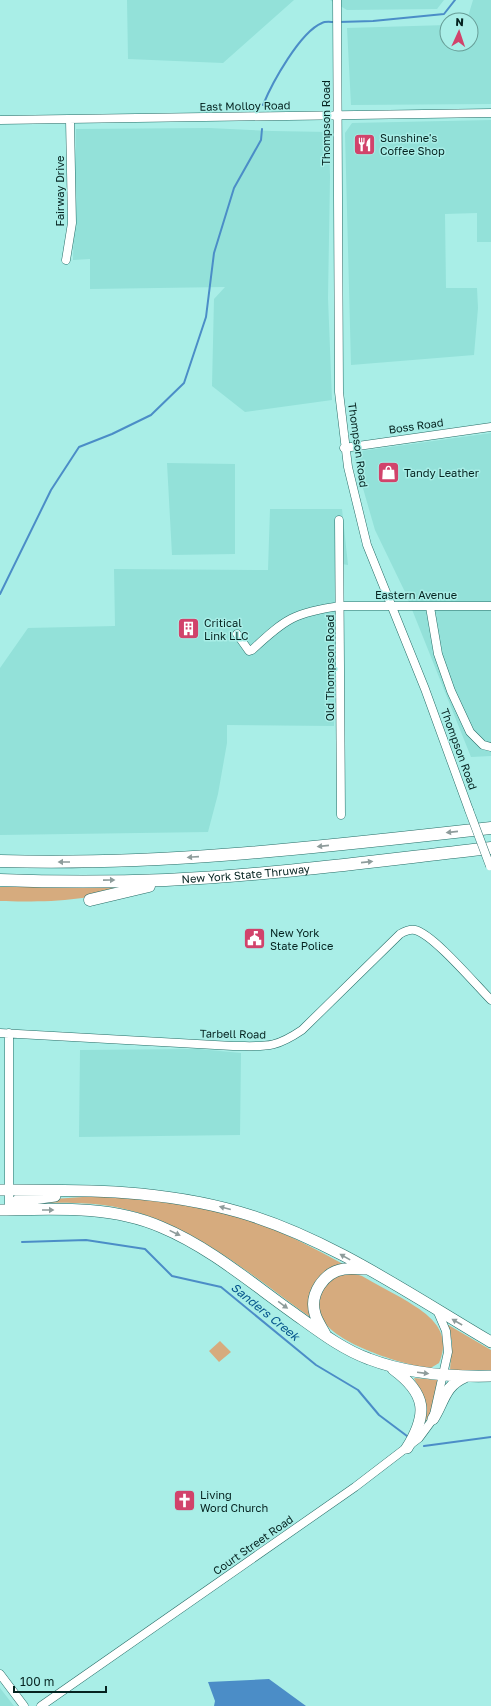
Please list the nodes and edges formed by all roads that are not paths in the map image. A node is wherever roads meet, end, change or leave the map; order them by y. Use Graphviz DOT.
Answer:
graph roads {
  1 [pos="337,0"];
  2 [pos="491,113"];
  3 [pos="336,116"];
  4 [pos="0,120"];
  5 [pos="70,120"];
  6 [pos="66,260"];
  7 [pos="491,427"];
  8 [pos="344,448"];
  9 [pos="339,520"];
  10 [pos="341,606"];
  11 [pos="391,606"];
  12 [pos="491,606"];
  13 [pos="430,607"];
  14 [pos="237,634"];
  15 [pos="491,747"];
  16 [pos="341,815"];
  17 [pos="491,828"];
  18 [pos="491,848"];
  19 [pos="0,861"];
  20 [pos="491,867"];
  21 [pos="188,878"];
  22 [pos="0,880"];
  23 [pos="90,900"];
  24 [pos="491,1000"];
  25 [pos="0,1033"];
  26 [pos="9,1033"];
  27 [pos="5,1190"];
  28 [pos="105,1191"];
  29 [pos="0,1197"];
  30 [pos="5,1210"];
  31 [pos="366,1269"];
  32 [pos="437,1310"];
  33 [pos="326,1335"];
  34 [pos="491,1342"];
  35 [pos="388,1366"];
  36 [pos="443,1375"];
  37 [pos="491,1376"];
  38 [pos="465,1377"];
  39 [pos="432,1419"];
  40 [pos="407,1448"];
  41 [pos="0,1674"];
  42 [pos="24,1706"];
  43 [pos="41,1706"];
  1 -- 3 [label="street, Thompson Road"];
  2 -- 3 [label="street, East Molloy Road"];
  3 -- 5 [label="street, East Molloy Road"];
  3 -- 8 [label="street, Thompson Road"];
  4 -- 5 [label="street, East Molloy Road"];
  5 -- 6 [label="street, Fairway Drive"];
  7 -- 8 [label="street, Boss Road"];
  8 -- 11 [label="street, Thompson Road"];
  9 -- 10 [label="street, Old Thompson Road"];
  10 -- 11 [label="street, Eastern Avenue"];
  10 -- 14 [label="street, Eastern Avenue"];
  10 -- 16 [label="street, Old Thompson Road"];
  11 -- 13 [label="street, Eastern Avenue"];
  11 -- 20 [label="street, Thompson Road, bridge"];
  12 -- 13 [label="street, Eastern Avenue"];
  13 -- 15 [label="street"];
  17 -- 19 [label="highway, New York State Thruway, one-way"];
  21 -- 18 [label="highway, New York State Thruway, one-way"];
  22 -- 21 [label="highway, New York State Thruway, one-way"];
  21 -- 23 [label="highway"];
  24 -- 26 [label="street, Tarbell Road"];
  25 -- 26 [label="street, Tarbell Road"];
  26 -- 27 [label="street"];
  27 -- 28 [label="main road"];
  27 -- 29 [label="main road"];
  27 -- 30 [label="street"];
  28 -- 30 [label="main road"];
  31 -- 28 [label="main road, one-way"];
  30 -- 33 [label="main road, one-way"];
  31 -- 32 [label="main road"];
  31 -- 33 [label="main road"];
  34 -- 32 [label="main road, one-way"];
  32 -- 36 [label="street, Court Street Road"];
  33 -- 35 [label="main road"];
  35 -- 36 [label="main road, one-way"];
  35 -- 40 [label="main road"];
  36 -- 38 [label="main road"];
  36 -- 39 [label="street, Court Street Road"];
  37 -- 38 [label="main road"];
  38 -- 39 [label="main road"];
  39 -- 40 [label="street, Court Street Road"];
  40 -- 43 [label="street, Court Street Road"];
  41 -- 42 [label="street"];
}
